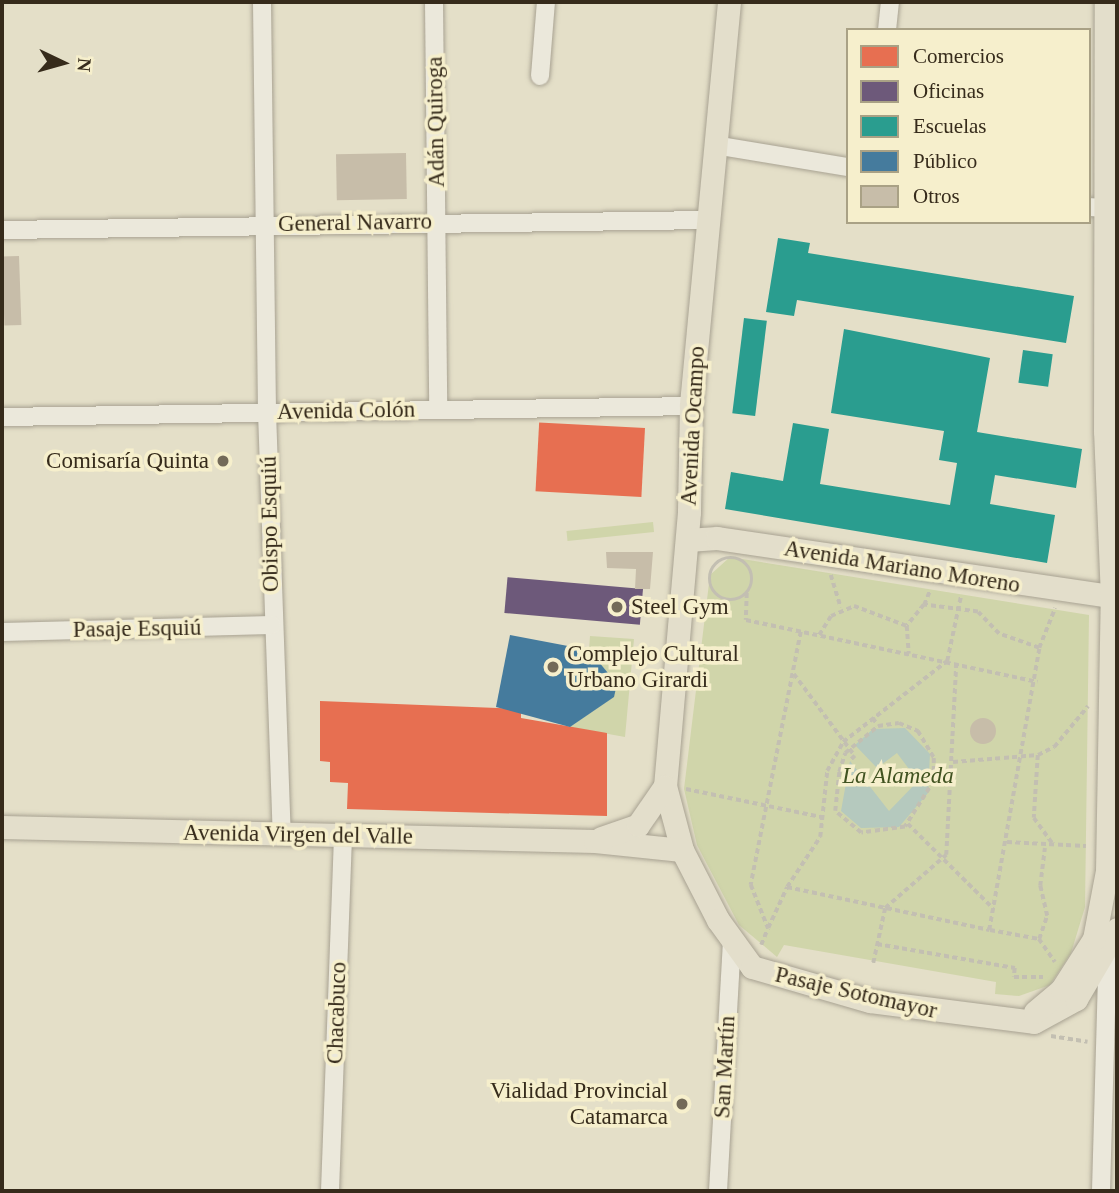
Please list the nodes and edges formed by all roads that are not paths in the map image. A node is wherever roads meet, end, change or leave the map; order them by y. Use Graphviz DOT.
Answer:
graph roads {
  1 [pos="262,2"];
  2 [pos="434,2"];
  3 [pos="546,2"];
  4 [pos="729,2"];
  5 [pos="1106,2"];
  6 [pos="890,3"];
  7 [pos="887,28"];
  8 [pos="540,76"];
  9 [pos="715,145"];
  10 [pos="846,167"];
  11 [pos="1104,209"];
  12 [pos="708,220"];
  13 [pos="437,221"];
  14 [pos="265,225"];
  15 [pos="2,230"];
  16 [pos="1112,315"];
  17 [pos="691,406"];
  18 [pos="439,409"];
  19 [pos="267,412"];
  20 [pos="2,417"];
  21 [pos="1111,431"];
  22 [pos="687,540"];
  23 [pos="1115,597"];
  24 [pos="272,625"];
  25 [pos="2,632"];
  26 [pos="665,786"];
  27 [pos="2,827"];
  28 [pos="343,834"];
  29 [pos="282,836"];
  30 [pos="595,841"];
  31 [pos="682,850"];
  32 [pos="1110,921"];
  33 [pos="732,942"];
  34 [pos="1014,1023"];
  35 [pos="330,1191"];
  36 [pos="718,1191"];
  37 [pos="1101,1191"];
  1 -- 14 [label="street, Obispo Esquiú"];
  2 -- 13 [label="street, Adán Quiroga"];
  3 -- 8 [label="street"];
  4 -- 9 [label="main road, Avenida Ocampo"];
  5 -- 11 [label="main road"];
  6 -- 7 [label="street"];
  9 -- 10 [label="street"];
  9 -- 12 [label="main road, Avenida Ocampo"];
  11 -- 16 [label="main road"];
  12 -- 13 [label="street, General Navarro"];
  12 -- 17 [label="main road, Avenida Ocampo"];
  13 -- 14 [label="street, General Navarro"];
  13 -- 18 [label="street, Adán Quiroga"];
  14 -- 15 [label="street, General Navarro"];
  14 -- 19 [label="street, Obispo Esquiú"];
  16 -- 21 [label="main road"];
  17 -- 18 [label="street, Avenida Colón"];
  17 -- 22 [label="main road, Avenida Ocampo"];
  18 -- 19 [label="street, Avenida Colón"];
  19 -- 20 [label="street, Avenida Colón"];
  19 -- 24 [label="street, Obispo Esquiú"];
  21 -- 23 [label="main road"];
  22 -- 23 [label="main road, Avenida Mariano Moreno"];
  22 -- 26 [label="main road, Avenida Ocampo"];
  23 -- 32 [label="main road"];
  24 -- 25 [label="street, Pasaje Esquiú"];
  24 -- 29 [label="street, Obispo Esquiú"];
  26 -- 30 [label="main road, Avenida Virgen del Valle"];
  26 -- 31 [label="main road, Avenida Ocampo"];
  27 -- 29 [label="main road, Avenida Virgen del Valle"];
  28 -- 29 [label="main road, Avenida Virgen del Valle"];
  28 -- 30 [label="main road, Avenida Virgen del Valle"];
  28 -- 35 [label="street, Chacabuco"];
  30 -- 31 [label="main road, Avenida Virgen del Valle"];
  31 -- 33 [label="main road, Pasaje Sotomayor"];
  32 -- 34 [label="main road"];
  32 -- 34 [label="main road, Pasaje Sotomayor"];
  32 -- 37 [label="street"];
  33 -- 34 [label="main road, Pasaje Sotomayor"];
  33 -- 36 [label="street, San Martín"];
}
